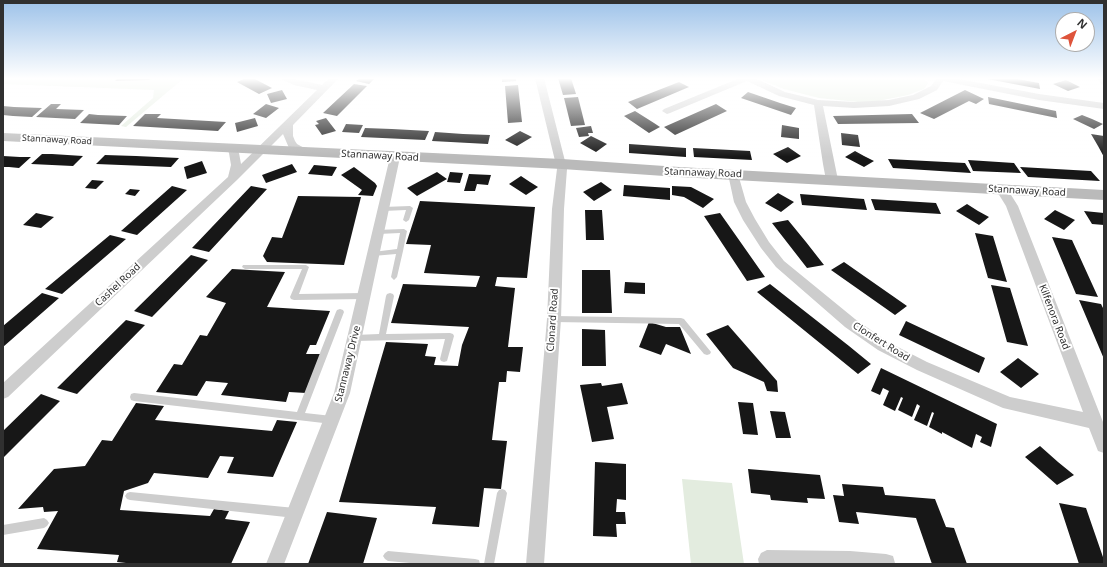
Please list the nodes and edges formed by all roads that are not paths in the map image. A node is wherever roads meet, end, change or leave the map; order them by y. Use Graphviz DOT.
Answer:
graph roads {
  1 [pos="307,104"];
  2 [pos="546,104"];
  3 [pos="683,104"];
  4 [pos="818,104"];
  5 [pos="844,104"];
  6 [pos="873,104"];
  7 [pos="1093,104"];
  8 [pos="1104,106"];
  9 [pos="667,111"];
  10 [pos="288,125"];
  11 [pos="3,137"];
  12 [pos="231,148"];
  13 [pos="261,150"];
  14 [pos="302,151"];
  15 [pos="395,157"];
  16 [pos="562,164"];
  17 [pos="733,174"];
  18 [pos="233,178"];
  19 [pos="832,180"];
  20 [pos="1002,190"];
  21 [pos="1104,195"];
  22 [pos="383,209"];
  23 [pos="406,220"];
  24 [pos="378,232"];
  25 [pos="400,251"];
  26 [pos="373,254"];
  27 [pos="244,267"];
  28 [pos="394,277"];
  29 [pos="364,296"];
  30 [pos="390,296"];
  31 [pos="340,312"];
  32 [pos="554,319"];
  33 [pos="382,337"];
  34 [pos="355,338"];
  35 [pos="707,352"];
  36 [pos="444,359"];
  37 [pos="3,392"];
  38 [pos="134,397"];
  39 [pos="300,416"];
  40 [pos="332,420"];
  41 [pos="1095,422"];
  42 [pos="1104,446"];
  43 [pos="502,493"];
  44 [pos="130,496"];
  45 [pos="295,513"];
  46 [pos="44,523"];
  47 [pos="3,530"];
  48 [pos="388,556"];
  49 [pos="850,562"];
  50 [pos="886,563"];
  51 [pos="275,564"];
  52 [pos="475,564"];
  53 [pos="489,564"];
  54 [pos="535,564"];
  55 [pos="768,564"];
  1 -- 10 [label="street, Cashel Road"];
  2 -- 16 [label="street, Clonard Road"];
  3 -- 9 [label="street"];
  4 -- 19 [label="street"];
  5 -- 6 [label="street"];
  7 -- 8 [label="street"];
  10 -- 13 [label="street, Cashel Road"];
  10 -- 14 [label="street"];
  11 -- 12 [label="street, Stannaway Road"];
  12 -- 13 [label="street, Stannaway Road"];
  12 -- 18 [label="street"];
  13 -- 14 [label="street, Stannaway Road"];
  13 -- 18 [label="street, Cashel Road"];
  14 -- 15 [label="street, Stannaway Road"];
  15 -- 16 [label="street, Stannaway Road"];
  15 -- 22 [label="street, Stannaway Drive"];
  16 -- 17 [label="street, Stannaway Road"];
  16 -- 32 [label="street, Clonard Road"];
  17 -- 19 [label="street, Stannaway Road"];
  17 -- 41 [label="street, Clonfert Road"];
  18 -- 37 [label="street, Cashel Road"];
  19 -- 20 [label="street, Stannaway Road"];
  20 -- 21 [label="street, Stannaway Road"];
  20 -- 41 [label="street, Kilfenora Road"];
  22 -- 23 [label="lane"];
  22 -- 24 [label="street, Stannaway Drive"];
  24 -- 25 [label="lane"];
  24 -- 26 [label="street, Stannaway Drive"];
  25 -- 26 [label="lane"];
  25 -- 28 [label="lane"];
  26 -- 29 [label="street, Stannaway Drive"];
  27 -- 29 [label="lane"];
  29 -- 34 [label="street, Stannaway Drive"];
  30 -- 33 [label="lane"];
  31 -- 39 [label="lane"];
  32 -- 35 [label="lane"];
  32 -- 54 [label="street, Clonard Road"];
  33 -- 34 [label="lane"];
  33 -- 36 [label="lane"];
  34 -- 40 [label="street, Stannaway Drive"];
  38 -- 39 [label="lane"];
  39 -- 40 [label="lane"];
  40 -- 45 [label="street, Stannaway Drive"];
  41 -- 42 [label="street, Kilfenora Road"];
  43 -- 53 [label="lane"];
  44 -- 45 [label="lane"];
  45 -- 51 [label="street, Stannaway Drive"];
  46 -- 47 [label="lane"];
  48 -- 52 [label="lane"];
  49 -- 50 [label="street"];
  49 -- 55 [label="street"];
}
